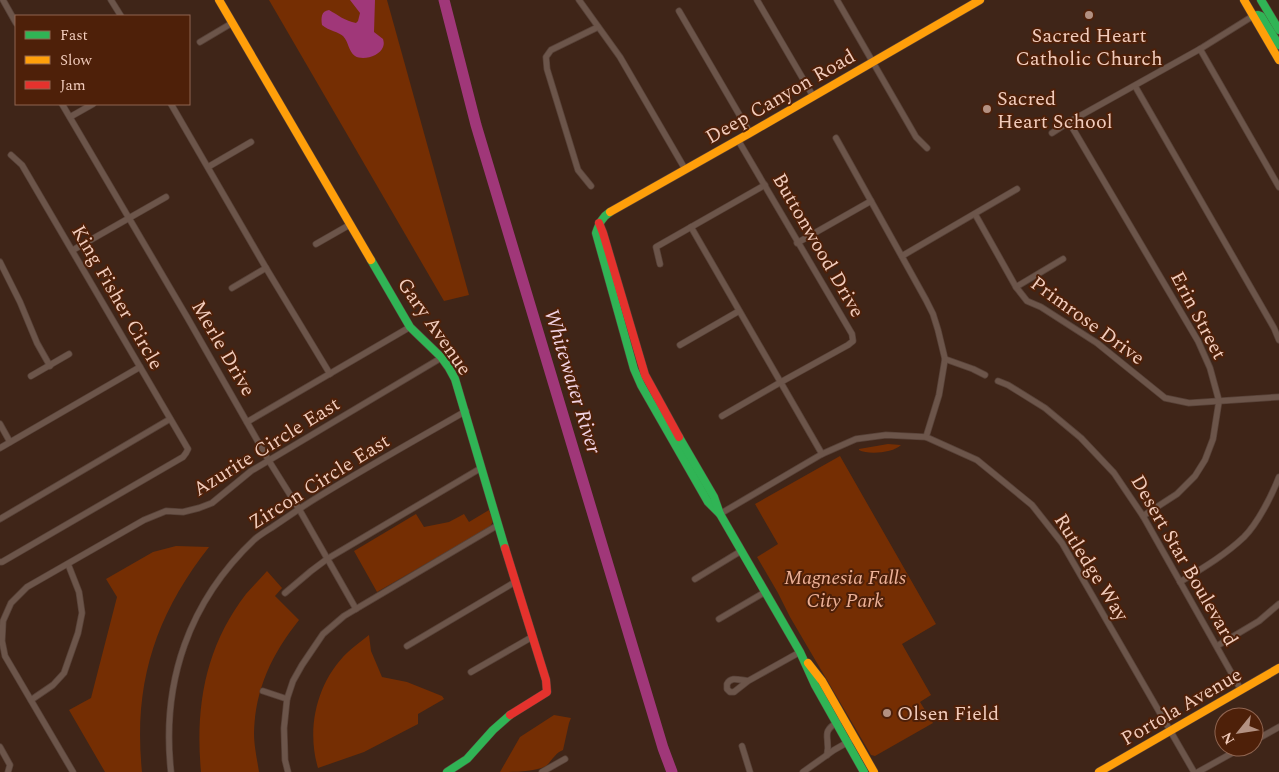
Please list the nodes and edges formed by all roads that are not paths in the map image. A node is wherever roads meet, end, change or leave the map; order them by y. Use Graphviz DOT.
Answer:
graph roads {
  1 [pos="3,0"];
  2 [pos="111,0"];
  3 [pos="220,0"];
  4 [pos="579,0"];
  5 [pos="758,0"];
  6 [pos="837,0"];
  7 [pos="980,0"];
  8 [pos="1244,0"];
  9 [pos="1261,0"];
  10 [pos="679,11"];
  11 [pos="120,15"];
  12 [pos="1253,16"];
  13 [pos="15,22"];
  14 [pos="232,23"];
  15 [pos="598,27"];
  16 [pos="1279,30"];
  17 [pos="200,42"];
  18 [pos="1279,45"];
  19 [pos="1200,49"];
  20 [pos="1279,60"];
  21 [pos="873,62"];
  22 [pos="1135,86"];
  23 [pos="814,96"];
  24 [pos="63,105"];
  25 [pos="91,105"];
  26 [pos="172,105"];
  27 [pos="70,117"];
  28 [pos="1069,122"];
  29 [pos="750,133"];
  30 [pos="1052,133"];
  31 [pos="836,138"];
  32 [pos="738,140"];
  33 [pos="251,142"];
  34 [pos="927,148"];
  35 [pos="11,155"];
  36 [pos="208,167"];
  37 [pos="685,169"];
  38 [pos="765,185"];
  39 [pos="591,186"];
  40 [pos="1279,187"];
  41 [pos="1017,189"];
  42 [pos="166,197"];
  43 [pos="871,201"];
  44 [pos="975,214"];
  45 [pos="129,218"];
  46 [pos="351,224"];
  47 [pos="690,227"];
  48 [pos="797,243"];
  49 [pos="316,244"];
  50 [pos="72,250"];
  51 [pos="902,256"];
  52 [pos="1062,259"];
  53 [pos="0,262"];
  54 [pos="660,264"];
  55 [pos="266,268"];
  56 [pos="2,271"];
  57 [pos="1016,287"];
  58 [pos="232,288"];
  59 [pos="739,311"];
  60 [pos="410,327"];
  61 [pos="1279,340"];
  62 [pos="680,345"];
  63 [pos="69,354"];
  64 [pos="441,358"];
  65 [pos="945,359"];
  66 [pos="50,366"];
  67 [pos="140,367"];
  68 [pos="330,374"];
  69 [pos="985,375"];
  70 [pos="31,376"];
  71 [pos="998,381"];
  72 [pos="781,382"];
  73 [pos="1279,397"];
  74 [pos="1218,400"];
  75 [pos="466,411"];
  76 [pos="722,416"];
  77 [pos="170,420"];
  78 [pos="247,422"];
  79 [pos="0,424"];
  80 [pos="926,437"];
  81 [pos="10,442"];
  82 [pos="0,448"];
  83 [pos="822,454"];
  84 [pos="269,461"];
  85 [pos="481,468"];
  86 [pos="1279,477"];
  87 [pos="299,509"];
  88 [pos="720,514"];
  89 [pos="1143,516"];
  90 [pos="0,519"];
  91 [pos="498,525"];
  92 [pos="742,551"];
  93 [pos="327,559"];
  94 [pos="0,562"];
  95 [pos="68,564"];
  96 [pos="694,579"];
  97 [pos="515,582"];
  98 [pos="1180,582"];
  99 [pos="765,592"];
  100 [pos="285,593"];
  101 [pos="1279,604"];
  102 [pos="356,609"];
  103 [pos="719,619"];
  104 [pos="532,637"];
  105 [pos="407,646"];
  106 [pos="1217,646"];
  107 [pos="800,652"];
  108 [pos="1279,668"];
  109 [pos="471,672"];
  110 [pos="748,681"];
  111 [pos="1241,690"];
  112 [pos="263,691"];
  113 [pos="287,699"];
  114 [pos="32,700"];
  115 [pos="844,719"];
  116 [pos="835,724"];
  117 [pos="1279,727"];
  118 [pos="1169,731"];
  119 [pos="1264,735"];
  120 [pos="855,738"];
  121 [pos="847,743"];
  122 [pos="742,746"];
  123 [pos="0,747"];
  124 [pos="827,755"];
  125 [pos="1225,757"];
  126 [pos="565,758"];
  127 [pos="457,770"];
  128 [pos="8,772"];
  129 [pos="72,772"];
  130 [pos="171,772"];
  131 [pos="288,772"];
  132 [pos="447,772"];
  133 [pos="542,772"];
  134 [pos="750,772"];
  135 [pos="803,772"];
  136 [pos="864,772"];
  137 [pos="874,772"];
  138 [pos="1099,772"];
  139 [pos="1194,772"];
  140 [pos="1198,772"];
  1 -- 13 [label="street"];
  2 -- 11 [label="street"];
  3 -- 14 [label="street, Gary Avenue"];
  4 -- 15 [label="street"];
  5 -- 23 [label="street"];
  6 -- 21 [label="street"];
  7 -- 21 [label="street, Deep Canyon Road"];
  8 -- 12 [label="street"];
  9 -- 16 [label="street"];
  10 -- 29 [label="street"];
  12 -- 18 [label="street"];
  12 -- 19 [label="street"];
  12 -- 20 [label="street"];
  14 -- 17 [label="street"];
  14 -- 46 [label="street, Gary Avenue"];
  15 -- 37 [label="street"];
  15 -- 39 [label="street"];
  19 -- 22 [label="street"];
  19 -- 40 [label="street"];
  21 -- 23 [label="street, Deep Canyon Road"];
  21 -- 34 [label="street"];
  22 -- 28 [label="street"];
  22 -- 61 [label="street"];
  23 -- 29 [label="street, Deep Canyon Road"];
  24 -- 27 [label="street, Merle Drive"];
  25 -- 27 [label="street"];
  26 -- 36 [label="street"];
  27 -- 45 [label="street, Merle Drive"];
  28 -- 30 [label="street"];
  28 -- 74 [label="street, Erin Street"];
  29 -- 32 [label="street, Deep Canyon Road"];
  31 -- 43 [label="street"];
  32 -- 37 [label="street, Deep Canyon Road"];
  32 -- 38 [label="street, Buttonwood Drive"];
  33 -- 36 [label="street"];
  35 -- 50 [label="street, King Fisher Circle"];
  36 -- 55 [label="street"];
  37 -- 88 [label="street, Deep Canyon Road"];
  38 -- 47 [label="street"];
  38 -- 48 [label="street, Buttonwood Drive"];
  41 -- 44 [label="street"];
  42 -- 45 [label="street"];
  43 -- 48 [label="street"];
  43 -- 51 [label="street"];
  44 -- 51 [label="street"];
  44 -- 57 [label="street, Primrose Drive"];
  45 -- 50 [label="street"];
  45 -- 78 [label="street, Merle Drive"];
  46 -- 49 [label="street"];
  46 -- 60 [label="street, Gary Avenue"];
  47 -- 54 [label="street"];
  47 -- 59 [label="street"];
  48 -- 72 [label="street, Buttonwood Drive"];
  50 -- 67 [label="street, King Fisher Circle"];
  51 -- 65 [label="street"];
  52 -- 57 [label="street"];
  53 -- 56 [label="street"];
  55 -- 58 [label="street"];
  55 -- 68 [label="street"];
  56 -- 66 [label="street"];
  57 -- 74 [label="street, Primrose Drive"];
  59 -- 62 [label="street"];
  59 -- 72 [label="street"];
  60 -- 64 [label="street, Gary Avenue"];
  60 -- 68 [label="street"];
  63 -- 66 [label="street"];
  64 -- 75 [label="street, Gary Avenue"];
  64 -- 84 [label="street, Azurite Circle East"];
  65 -- 69 [label="street"];
  65 -- 80 [label="street"];
  66 -- 70 [label="street"];
  67 -- 77 [label="street, King Fisher Circle"];
  67 -- 81 [label="street"];
  68 -- 78 [label="street"];
  71 -- 89 [label="street, Desert Star Boulevard"];
  72 -- 76 [label="street, Buttonwood Drive"];
  72 -- 83 [label="street"];
  73 -- 74 [label="street, Primrose Drive"];
  74 -- 89 [label="street, Erin Street"];
  75 -- 85 [label="street, Gary Avenue"];
  75 -- 87 [label="street, Zircon Circle East"];
  77 -- 90 [label="street"];
  77 -- 94 [label="street, King Fisher Circle"];
  78 -- 84 [label="street, Merle Drive"];
  79 -- 81 [label="street"];
  80 -- 83 [label="street, Rutledge Way"];
  80 -- 118 [label="street, Rutledge Way"];
  81 -- 82 [label="street"];
  83 -- 88 [label="street, Rutledge Way"];
  84 -- 87 [label="street, Merle Drive"];
  84 -- 95 [label="street, Azurite Circle East"];
  85 -- 91 [label="street, Gary Avenue"];
  85 -- 93 [label="street"];
  86 -- 98 [label="street"];
  87 -- 93 [label="street, Merle Drive"];
  87 -- 130 [label="street, Zircon Circle East"];
  88 -- 92 [label="street"];
  89 -- 98 [label="street, Desert Star Boulevard"];
  91 -- 97 [label="street, Gary Avenue"];
  91 -- 102 [label="street"];
  92 -- 96 [label="street"];
  92 -- 99 [label="street"];
  93 -- 100 [label="street"];
  93 -- 102 [label="street, Merle Drive"];
  95 -- 114 [label="street"];
  95 -- 114 [label="street, Azurite Circle East"];
  97 -- 104 [label="street, Gary Avenue"];
  97 -- 105 [label="street"];
  98 -- 106 [label="street, Desert Star Boulevard"];
  99 -- 103 [label="street"];
  99 -- 107 [label="street"];
  101 -- 106 [label="street"];
  102 -- 113 [label="street"];
  104 -- 109 [label="street"];
  104 -- 127 [label="street, Gary Avenue"];
  106 -- 111 [label="street, Desert Star Boulevard"];
  107 -- 110 [label="street"];
  107 -- 115 [label="street"];
  107 -- 116 [label="street"];
  108 -- 111 [label="street, Portola Avenue"];
  110 -- 110 [label="street"];
  111 -- 118 [label="street, Portola Avenue"];
  112 -- 113 [label="street"];
  113 -- 131 [label="street"];
  114 -- 129 [label="street"];
  115 -- 116 [label="street"];
  115 -- 120 [label="street"];
  116 -- 121 [label="street"];
  116 -- 124 [label="street"];
  117 -- 119 [label="street"];
  118 -- 138 [label="street, Portola Avenue"];
  118 -- 139 [label="street, Rutledge Way"];
  120 -- 121 [label="street"];
  120 -- 137 [label="street"];
  121 -- 124 [label="street"];
  121 -- 136 [label="street"];
  122 -- 134 [label="street"];
  123 -- 128 [label="street"];
  124 -- 135 [label="street"];
  125 -- 140 [label="street"];
  126 -- 133 [label="street"];
  127 -- 132 [label="street"];
}
